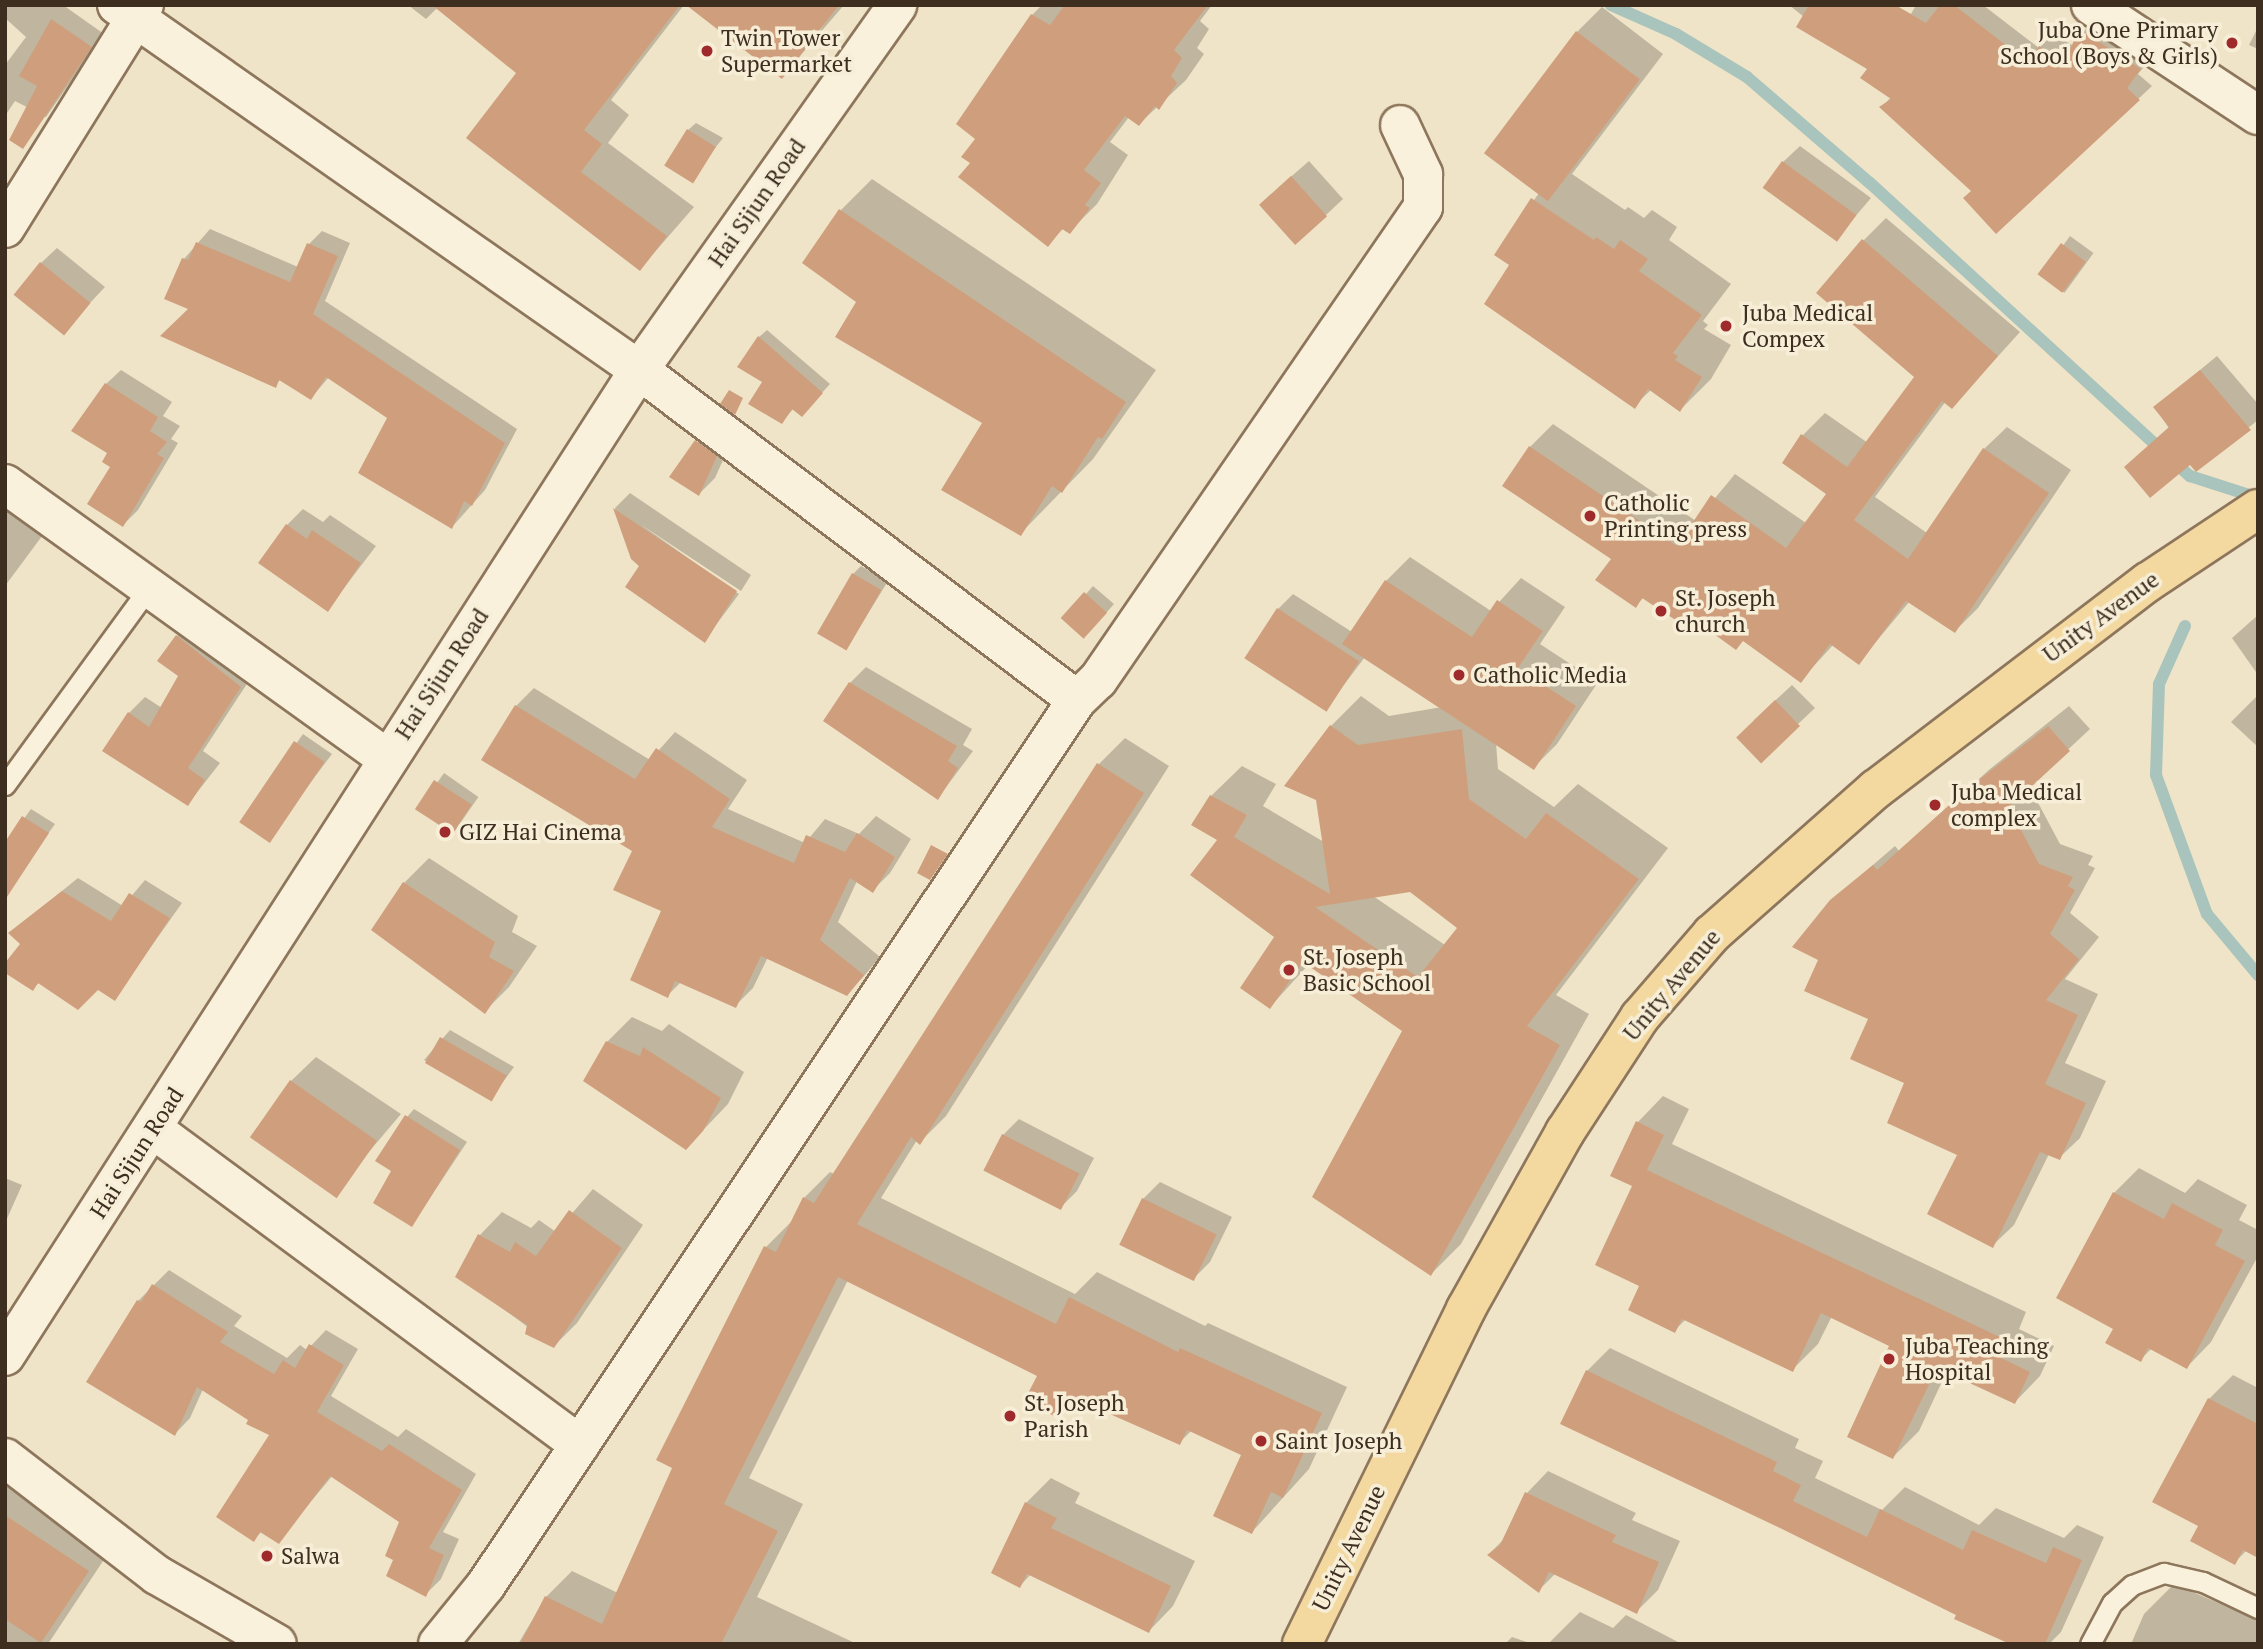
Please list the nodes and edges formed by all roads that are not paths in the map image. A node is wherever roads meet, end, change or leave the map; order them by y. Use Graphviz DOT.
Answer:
graph roads {
  1 [pos="897,5"];
  2 [pos="2091,5"];
  3 [pos="132,9"];
  4 [pos="2258,115"];
  5 [pos="1400,125"];
  6 [pos="5,228"];
  7 [pos="639,370"];
  8 [pos="5,484"];
  9 [pos="2258,509"];
  10 [pos="150,586"];
  11 [pos="1077,700"];
  12 [pos="387,758"];
  13 [pos="5,785"];
  14 [pos="153,1129"];
  15 [pos="5,1356"];
  16 [pos="580,1445"];
  17 [pos="5,1458"];
  18 [pos="2258,1608"];
  19 [pos="276,1644"];
  20 [pos="438,1644"];
  21 [pos="1302,1644"];
  22 [pos="2090,1644"];
  1 -- 7 [label="street, Hai Sijun Road"];
  2 -- 4 [label="street"];
  3 -- 6 [label="street"];
  3 -- 7 [label="street"];
  5 -- 11 [label="street"];
  7 -- 11 [label="street"];
  7 -- 12 [label="street, Hai Sijun Road"];
  8 -- 10 [label="street"];
  9 -- 21 [label="main road, Unity Avenue"];
  10 -- 12 [label="street"];
  10 -- 13 [label="lane"];
  11 -- 16 [label="street"];
  12 -- 14 [label="street, Hai Sijun Road"];
  14 -- 15 [label="street, Hai Sijun Road"];
  14 -- 16 [label="street"];
  16 -- 20 [label="street"];
  17 -- 19 [label="street"];
  18 -- 22 [label="lane"];
}
